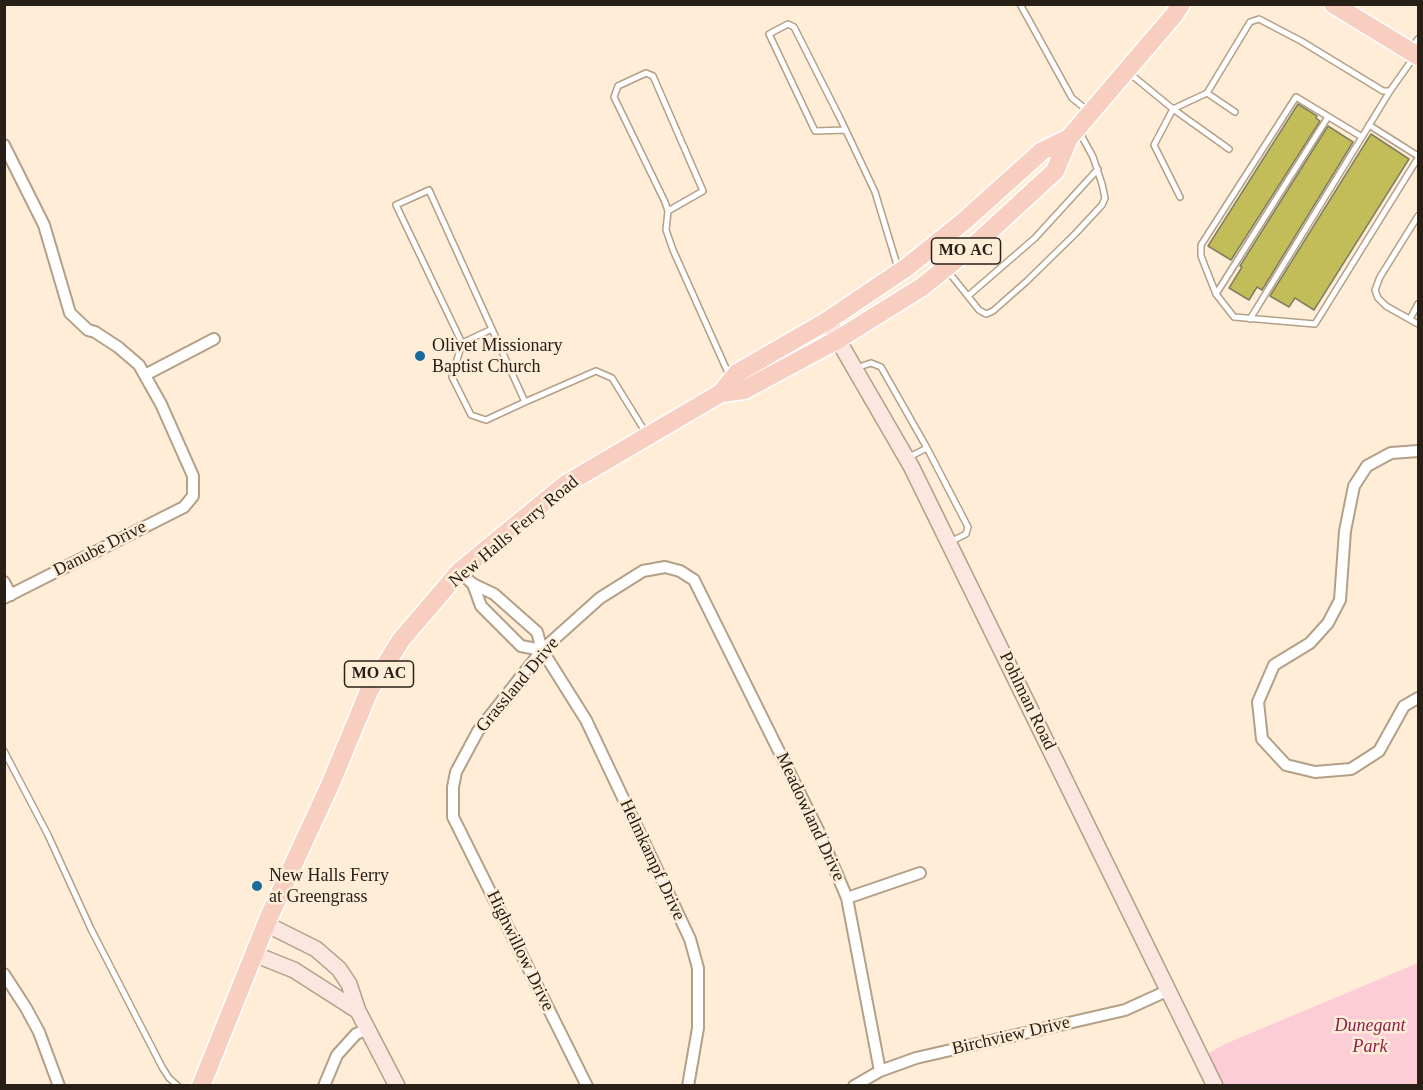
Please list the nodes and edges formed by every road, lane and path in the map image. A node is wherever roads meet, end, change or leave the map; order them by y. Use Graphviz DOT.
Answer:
graph roads {
  1 [pos="1020,4"];
  2 [pos="1333,4"];
  3 [pos="1181,8"];
  4 [pos="1416,50"];
  5 [pos="1127,71"];
  6 [pos="1390,91"];
  7 [pos="1207,93"];
  8 [pos="1173,110"];
  9 [pos="1235,112"];
  10 [pos="1091,113"];
  11 [pos="1328,117"];
  12 [pos="1369,125"];
  13 [pos="845,130"];
  14 [pos="1073,133"];
  15 [pos="1362,137"];
  16 [pos="4,145"];
  17 [pos="1229,149"];
  18 [pos="1419,157"];
  19 [pos="1098,169"];
  20 [pos="1180,197"];
  21 [pos="668,211"];
  22 [pos="1419,216"];
  23 [pos="945,268"];
  24 [pos="900,272"];
  25 [pos="1216,294"];
  26 [pos="968,296"];
  27 [pos="1419,304"];
  28 [pos="1250,319"];
  29 [pos="1410,319"];
  30 [pos="828,321"];
  31 [pos="1419,324"];
  32 [pos="492,329"];
  33 [pos="214,339"];
  34 [pos="837,340"];
  35 [pos="462,343"];
  36 [pos="854,369"];
  37 [pos="145,375"];
  38 [pos="726,386"];
  39 [pos="525,402"];
  40 [pos="649,436"];
  41 [pos="927,448"];
  42 [pos="1419,451"];
  43 [pos="907,458"];
  44 [pos="949,543"];
  45 [pos="466,578"];
  46 [pos="694,580"];
  47 [pos="4,582"];
  48 [pos="8,597"];
  49 [pos="542,650"];
  50 [pos="1419,698"];
  51 [pos="4,751"];
  52 [pos="453,817"];
  53 [pos="920,873"];
  54 [pos="847,898"];
  55 [pos="266,924"];
  56 [pos="254,954"];
  57 [pos="4,974"];
  58 [pos="1169,990"];
  59 [pos="358,1011"];
  60 [pos="368,1029"];
  61 [pos="880,1071"];
  62 [pos="59,1086"];
  63 [pos="178,1086"];
  64 [pos="201,1086"];
  65 [pos="324,1086"];
  66 [pos="397,1086"];
  67 [pos="587,1086"];
  68 [pos="688,1086"];
  69 [pos="854,1086"];
  70 [pos="1215,1086"];
  1 -- 10 [label="lane"];
  2 -- 4 [label="main road"];
  3 -- 5 [label="main road, New Halls Ferry Road / MO AC"];
  4 -- 6 [label="lane"];
  5 -- 8 [label="lane"];
  5 -- 10 [label="main road, New Halls Ferry Road / MO AC"];
  6 -- 7 [label="lane"];
  6 -- 12 [label="lane"];
  7 -- 8 [label="lane"];
  7 -- 9 [label="lane"];
  8 -- 17 [label="lane"];
  8 -- 20 [label="lane"];
  10 -- 14 [label="main road, New Halls Ferry Road / MO AC"];
  11 -- 15 [label="lane"];
  11 -- 25 [label="lane"];
  11 -- 25 [label="lane"];
  12 -- 15 [label="lane"];
  12 -- 18 [label="lane"];
  13 -- 13 [label="lane"];
  13 -- 24 [label="lane"];
  14 -- 19 [label="lane"];
  14 -- 23 [label="main road, New Halls Ferry Road / MO AC"];
  14 -- 24 [label="main road, New Halls Ferry Road / MO AC"];
  15 -- 28 [label="lane"];
  16 -- 37 [label="street"];
  18 -- 28 [label="lane"];
  19 -- 26 [label="lane"];
  19 -- 26 [label="lane"];
  21 -- 21 [label="lane"];
  21 -- 38 [label="lane"];
  22 -- 29 [label="lane"];
  23 -- 26 [label="lane"];
  23 -- 34 [label="main road, New Halls Ferry Road / MO AC"];
  24 -- 30 [label="main road, New Halls Ferry Road / MO AC"];
  25 -- 28 [label="lane"];
  27 -- 29 [label="lane"];
  29 -- 31 [label="lane"];
  30 -- 34 [label="street, Pohlman Road"];
  30 -- 38 [label="main road, New Halls Ferry Road / MO AC"];
  32 -- 35 [label="lane"];
  32 -- 35 [label="lane"];
  32 -- 39 [label="lane"];
  33 -- 37 [label="street"];
  34 -- 36 [label="street, Pohlman Road"];
  34 -- 38 [label="main road, New Halls Ferry Road / MO AC"];
  35 -- 39 [label="lane"];
  36 -- 41 [label="lane"];
  36 -- 43 [label="street, Pohlman Road"];
  37 -- 48 [label="street, Danube Drive"];
  38 -- 40 [label="main road, New Halls Ferry Road / MO AC"];
  39 -- 40 [label="lane"];
  40 -- 45 [label="main road, New Halls Ferry Road / MO AC"];
  41 -- 43 [label="lane"];
  41 -- 44 [label="lane"];
  42 -- 50 [label="street"];
  43 -- 44 [label="street, Pohlman Road"];
  44 -- 58 [label="street, Pohlman Road"];
  45 -- 49 [label="street, Helmkampf Drive"];
  45 -- 49 [label="street"];
  45 -- 55 [label="main road, New Halls Ferry Road / MO AC"];
  46 -- 49 [label="street, Grassland Drive"];
  46 -- 54 [label="street, Meadowland Drive"];
  47 -- 48 [label="street"];
  49 -- 52 [label="street, Grassland Drive"];
  49 -- 68 [label="street, Helmkampf Drive"];
  51 -- 63 [label="lane"];
  52 -- 67 [label="street, Highwillow Drive"];
  53 -- 54 [label="street"];
  54 -- 61 [label="street, Meadowland Drive"];
  55 -- 56 [label="main road, New Halls Ferry Road / MO AC"];
  55 -- 59 [label="street"];
  56 -- 59 [label="street"];
  56 -- 64 [label="main road, New Halls Ferry Road / MO AC"];
  57 -- 62 [label="street"];
  58 -- 61 [label="street, Birchview Drive"];
  58 -- 70 [label="street, Pohlman Road"];
  59 -- 60 [label="street"];
  60 -- 65 [label="street"];
  60 -- 66 [label="street"];
  61 -- 69 [label="street, Birchview Drive"];
}
